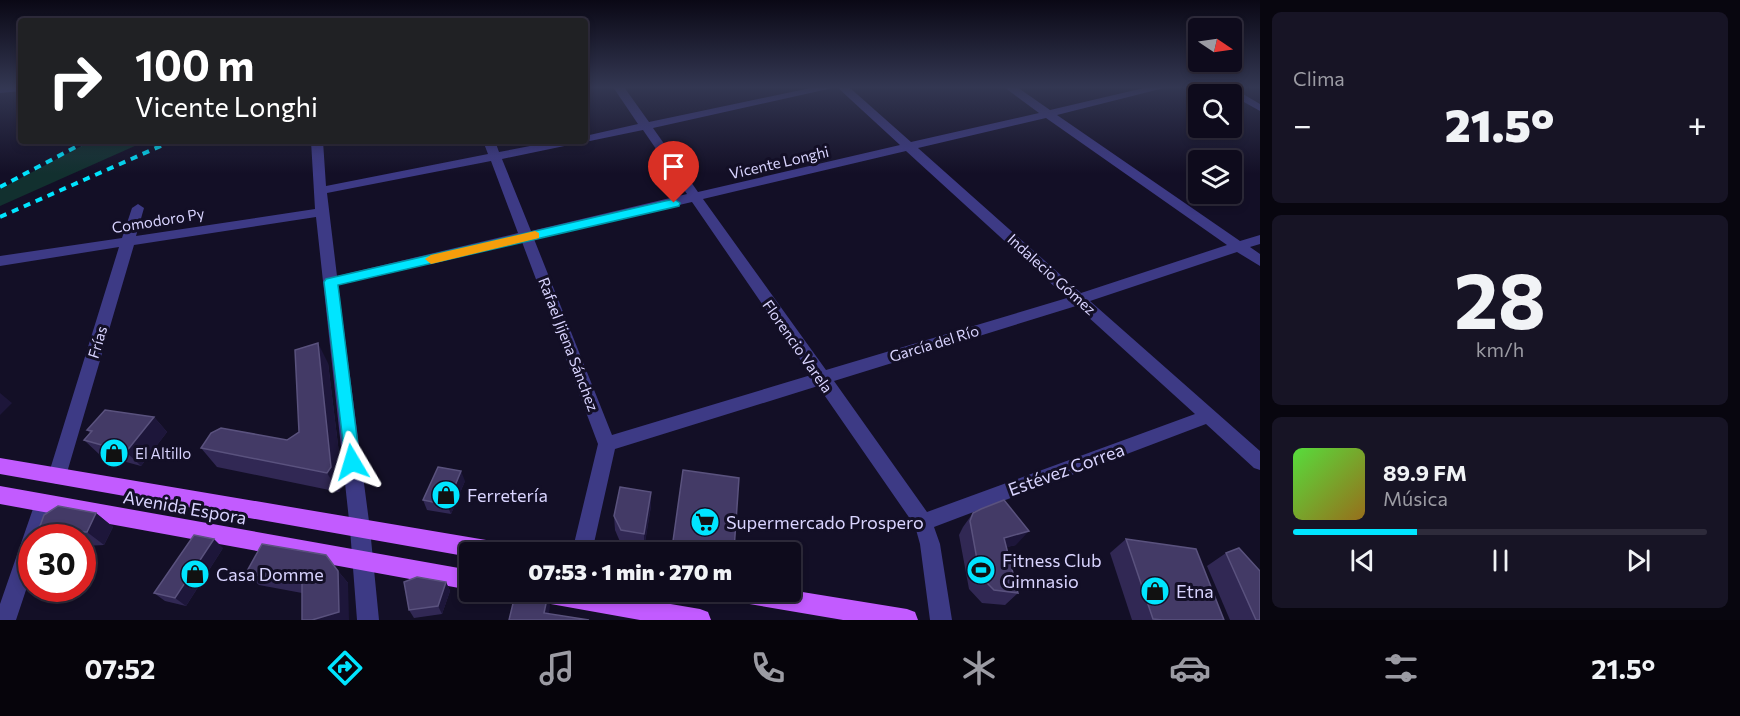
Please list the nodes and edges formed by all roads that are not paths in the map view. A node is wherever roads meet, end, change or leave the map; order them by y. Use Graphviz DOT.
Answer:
graph roads {
  1 [pos="637,116"];
  2 [pos="693,116"];
  3 [pos="874,116"];
  4 [pos="1044,116"];
  5 [pos="1049,116"];
  6 [pos="644,126"];
  7 [pos="588,138"];
  8 [pos="317,144"];
  9 [pos="490,144"];
  10 [pos="560,144"];
  11 [pos="910,148"];
  12 [pos="495,158"];
  13 [pos="320,191"];
  14 [pos="695,198"];
  15 [pos="138,208"];
  16 [pos="322,212"];
  17 [pos="527,237"];
  18 [pos="1260,239"];
  19 [pos="127,241"];
  20 [pos="1239,246"];
  21 [pos="0,261"];
  22 [pos="1260,261"];
  23 [pos="331,282"];
  24 [pos="1080,299"];
  25 [pos="819,377"];
  26 [pos="1209,416"];
  27 [pos="607,444"];
  28 [pos="1260,462"];
  29 [pos="0,466"];
  30 [pos="57,476"];
  31 [pos="0,495"];
  32 [pos="44,503"];
  33 [pos="923,522"];
  34 [pos="37,524"];
  35 [pos="360,529"];
  36 [pos="584,542"];
  37 [pos="459,546"];
  38 [pos="362,561"];
  39 [pos="459,578"];
  40 [pos="18,582"];
  41 [pos="597,602"];
  42 [pos="798,602"];
  43 [pos="5,620"];
  44 [pos="368,620"];
  45 [pos="700,620"];
  46 [pos="907,620"];
  47 [pos="941,620"];
  1 -- 6 [label="street, Florencio Varela"];
  2 -- 6 [label="street"];
  3 -- 11 [label="street, Indalecio Gómez"];
  4 -- 11 [label="street, Vicente Longhi"];
  5 -- 20 [label="street"];
  6 -- 7 [label="street"];
  6 -- 14 [label="street, Florencio Varela"];
  8 -- 13 [label="street"];
  9 -- 12 [label="street, Rafael Jijena Sánchez"];
  10 -- 12 [label="street"];
  11 -- 14 [label="street, Vicente Longhi"];
  11 -- 24 [label="street, Indalecio Gómez"];
  12 -- 13 [label="street"];
  12 -- 17 [label="street, Rafael Jijena Sánchez"];
  13 -- 16 [label="street"];
  14 -- 17 [label="street, Vicente Longhi"];
  14 -- 25 [label="street, Florencio Varela"];
  15 -- 19 [label="street, Frías"];
  16 -- 19 [label="street, Comodoro Py"];
  16 -- 23 [label="street"];
  17 -- 23 [label="street, Vicente Longhi"];
  17 -- 27 [label="street, Rafael Jijena Sánchez"];
  18 -- 20 [label="street, García del Río"];
  19 -- 21 [label="street, Comodoro Py"];
  19 -- 30 [label="street, Frías"];
  20 -- 22 [label="street"];
  20 -- 24 [label="street, García del Río"];
  23 -- 35 [label="street"];
  24 -- 25 [label="street, García del Río"];
  24 -- 26 [label="street, Indalecio Gómez"];
  25 -- 27 [label="street, García del Río"];
  25 -- 33 [label="street, Florencio Varela"];
  26 -- 28 [label="street, Indalecio Gómez"];
  26 -- 33 [label="street, Estévez Correa"];
  27 -- 36 [label="street"];
  29 -- 30 [label="main road, Avenida Espora"];
  30 -- 35 [label="main road, Avenida Espora"];
  31 -- 32 [label="main road, Avenida Espora"];
  32 -- 34 [label="street"];
  32 -- 38 [label="main road, Avenida Espora"];
  33 -- 47 [label="street, Florencio Varela"];
  35 -- 37 [label="main road, Avenida Espora"];
  35 -- 38 [label="street"];
  38 -- 39 [label="main road, Avenida Espora"];
  38 -- 44 [label="street"];
  40 -- 43 [label="street"];
  41 -- 45 [label="main road"];
  42 -- 46 [label="main road"];
}
